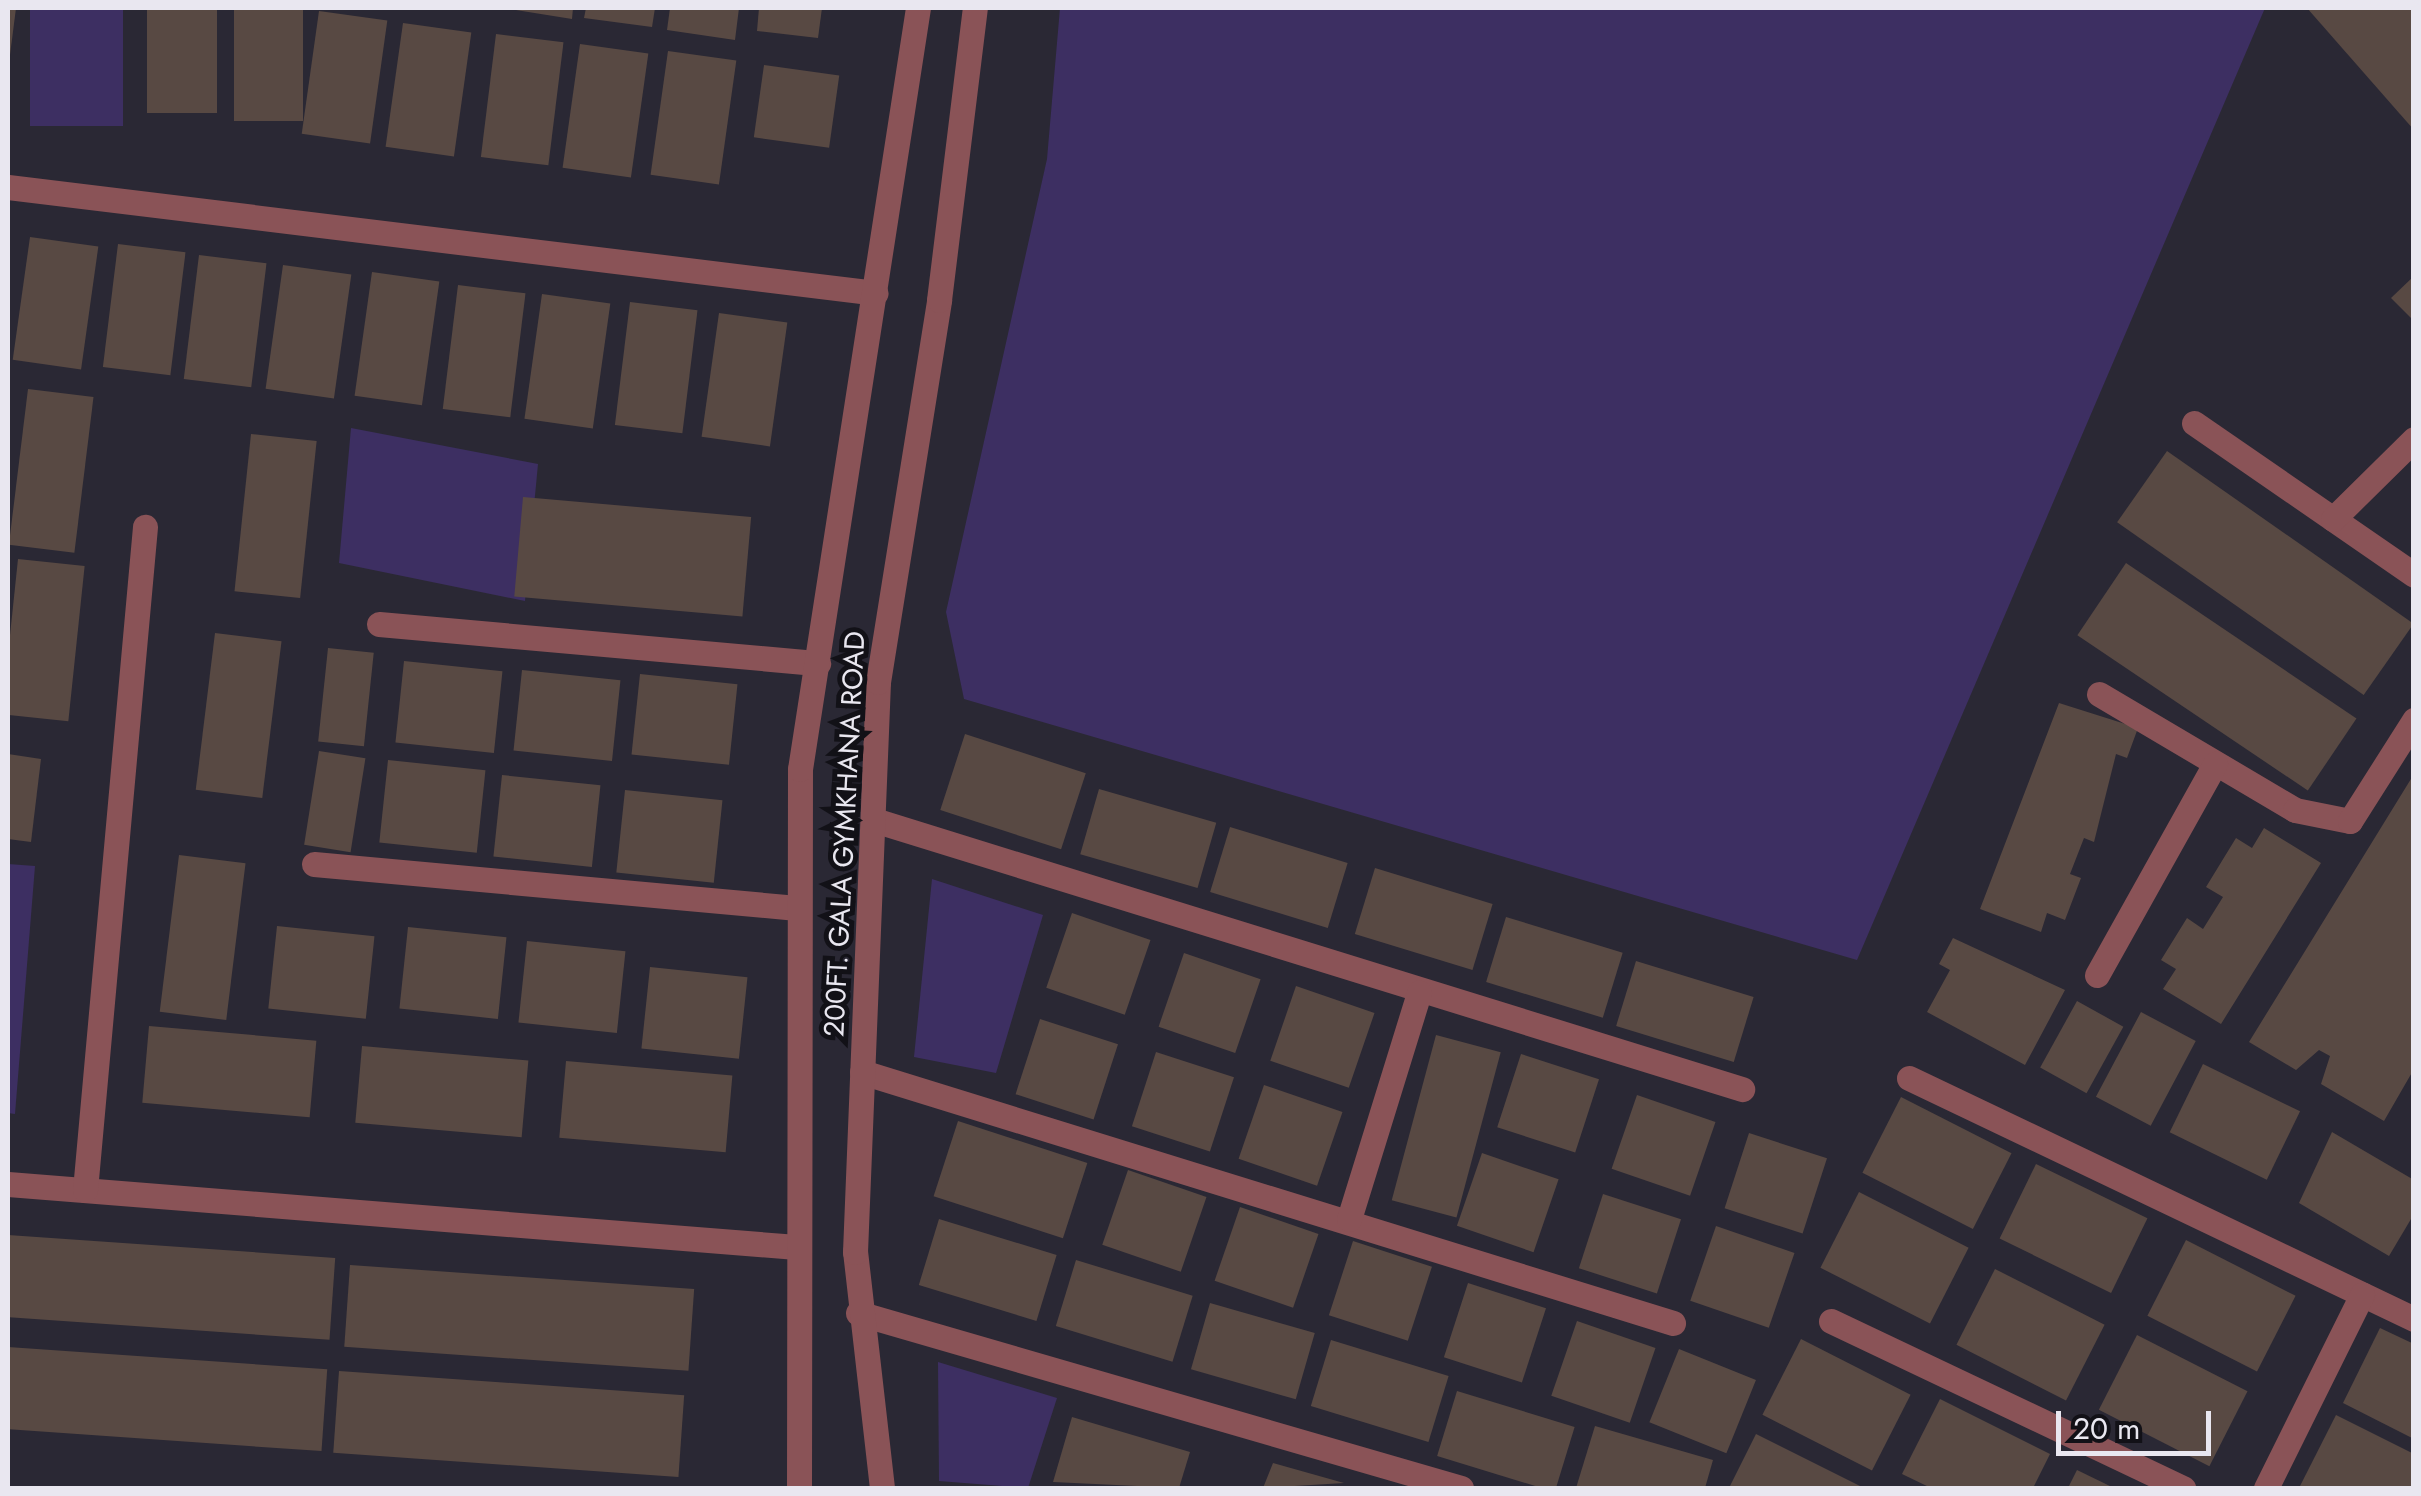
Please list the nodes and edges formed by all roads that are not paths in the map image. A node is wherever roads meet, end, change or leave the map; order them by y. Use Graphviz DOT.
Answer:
graph roads {
  1 [pos="918,8"];
  2 [pos="975,8"];
  3 [pos="8,187"];
  4 [pos="876,293"];
  5 [pos="2194,423"];
  6 [pos="2414,440"];
  7 [pos="2332,519"];
  8 [pos="144,526"];
  9 [pos="2414,575"];
  10 [pos="379,624"];
  11 [pos="818,664"];
  12 [pos="2099,694"];
  13 [pos="2414,720"];
  14 [pos="2214,764"];
  15 [pos="874,820"];
  16 [pos="314,864"];
  17 [pos="797,908"];
  18 [pos="2098,974"];
  19 [pos="1418,994"];
  20 [pos="862,1072"];
  21 [pos="1908,1078"];
  22 [pos="1742,1089"];
  23 [pos="8,1184"];
  24 [pos="85,1190"];
  25 [pos="1349,1219"];
  26 [pos="796,1247"];
  27 [pos="2362,1295"];
  28 [pos="858,1312"];
  29 [pos="2414,1319"];
  30 [pos="1831,1321"];
  31 [pos="1673,1323"];
  32 [pos="799,1488"];
  33 [pos="882,1488"];
  34 [pos="1461,1488"];
  35 [pos="2183,1488"];
  36 [pos="2266,1488"];
  1 -- 4 [label="street"];
  2 -- 15 [label="street, 200FT. GALA GYMKHANA ROAD"];
  3 -- 4 [label="street"];
  4 -- 11 [label="street"];
  5 -- 7 [label="street"];
  6 -- 7 [label="street"];
  7 -- 9 [label="street"];
  8 -- 24 [label="street"];
  10 -- 11 [label="street"];
  11 -- 17 [label="street"];
  12 -- 14 [label="street"];
  13 -- 14 [label="street"];
  14 -- 18 [label="street"];
  15 -- 19 [label="street"];
  15 -- 20 [label="street, 200FT. GALA GYMKHANA ROAD"];
  16 -- 17 [label="street"];
  17 -- 26 [label="street"];
  19 -- 22 [label="street"];
  19 -- 25 [label="street"];
  20 -- 25 [label="street"];
  20 -- 28 [label="street, 200FT. GALA GYMKHANA ROAD"];
  21 -- 27 [label="street"];
  23 -- 24 [label="street"];
  24 -- 26 [label="street"];
  25 -- 31 [label="street"];
  26 -- 32 [label="street"];
  27 -- 29 [label="street"];
  27 -- 36 [label="street"];
  28 -- 33 [label="street, 200FT. GALA GYMKHANA ROAD"];
  28 -- 34 [label="street"];
  30 -- 35 [label="street"];
}
